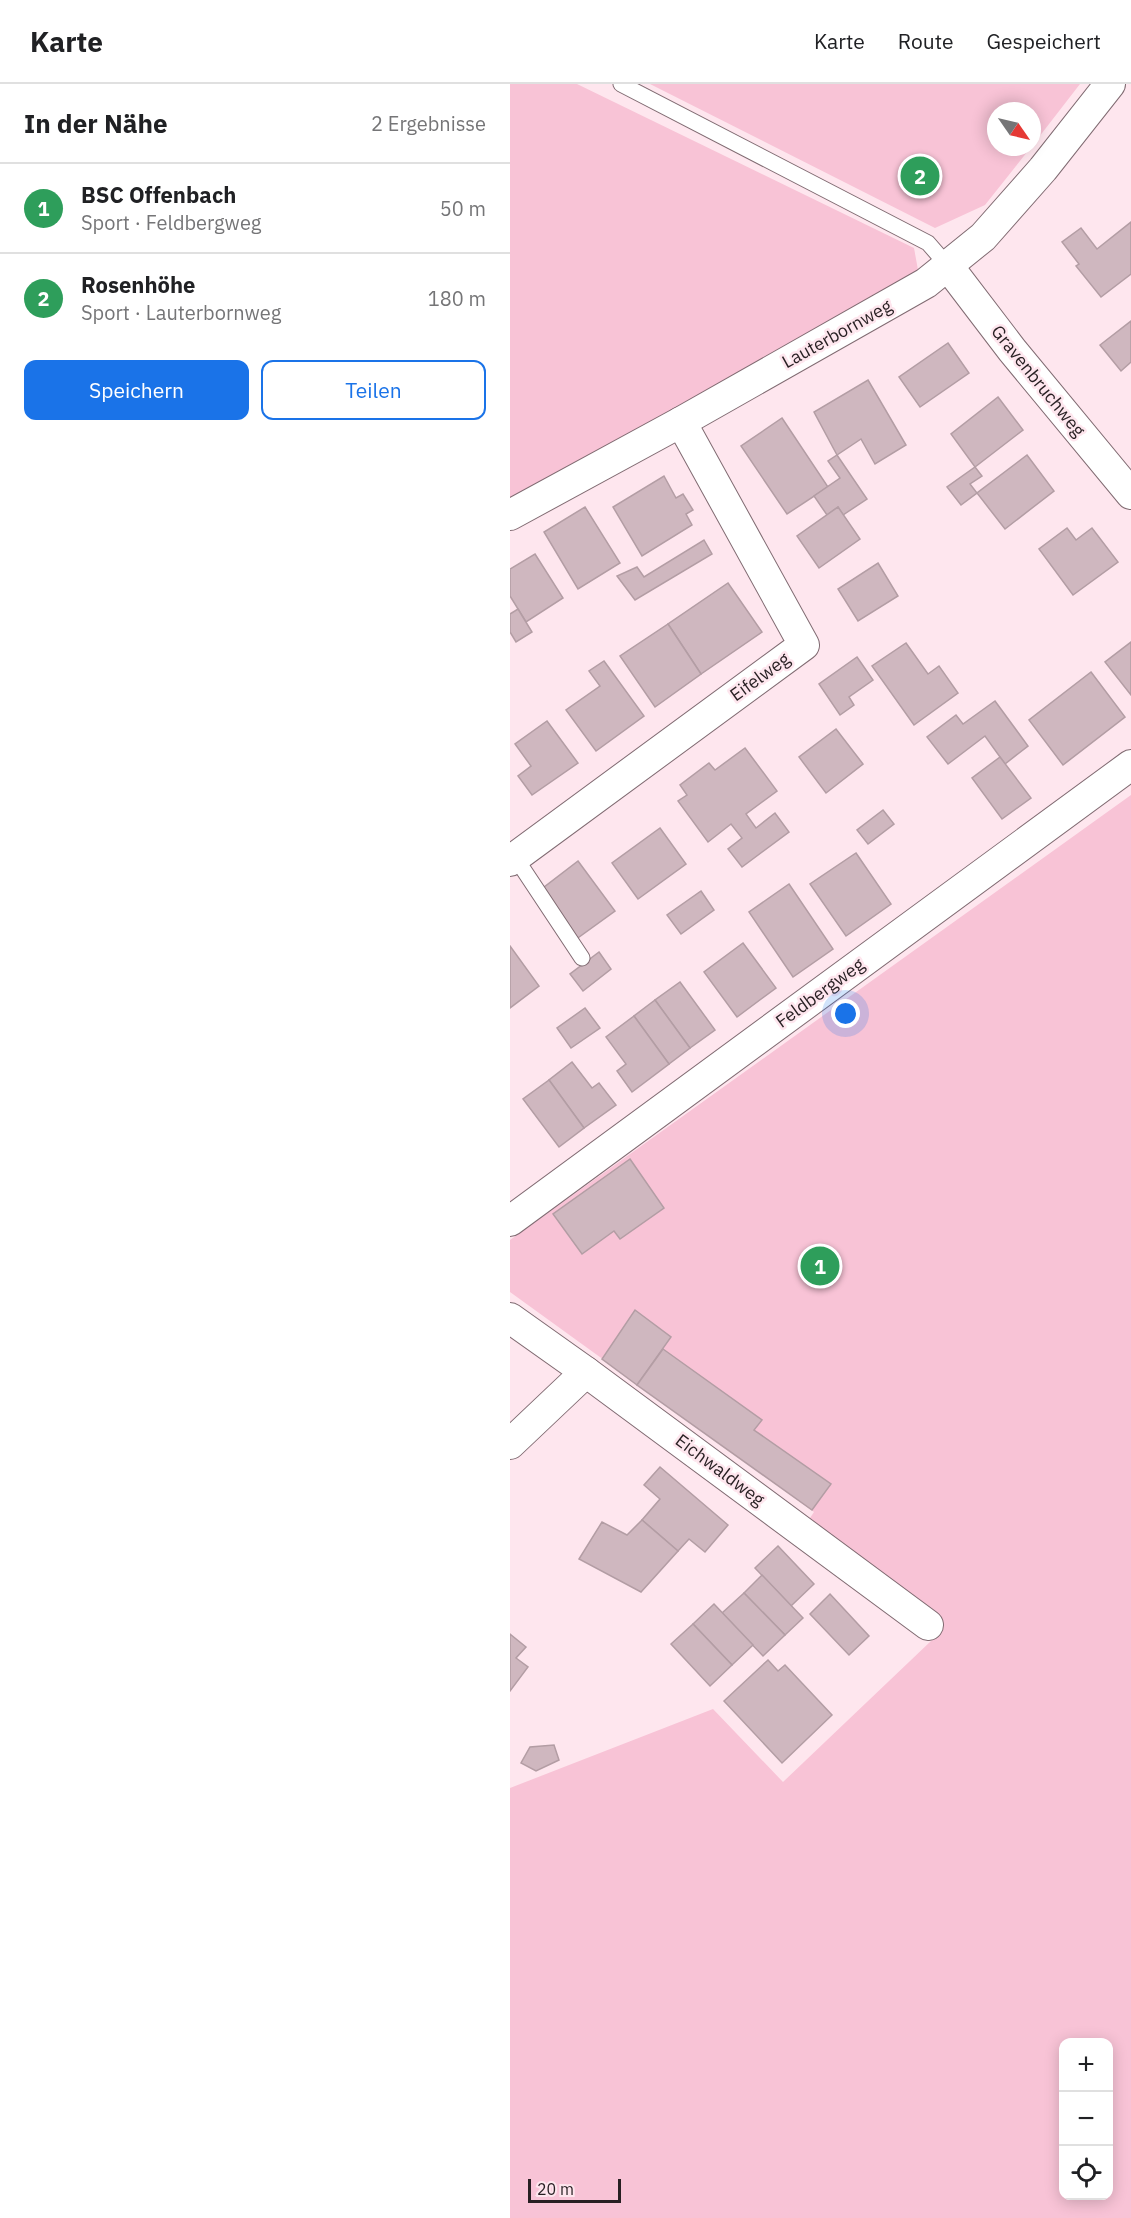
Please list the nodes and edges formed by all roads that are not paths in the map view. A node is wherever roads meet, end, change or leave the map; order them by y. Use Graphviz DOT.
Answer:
graph roads {
  1 [pos="621,84"];
  2 [pos="1110,84"];
  3 [pos="948,266"];
  4 [pos="681,422"];
  5 [pos="1131,494"];
  6 [pos="510,515"];
  7 [pos="1131,765"];
  8 [pos="512,859"];
  9 [pos="582,958"];
  10 [pos="510,1221"];
  11 [pos="510,1318"];
  12 [pos="586,1372"];
  13 [pos="510,1444"];
  14 [pos="928,1624"];
  1 -- 3 [label="lane"];
  2 -- 3 [label="street, Lauterbornweg"];
  3 -- 4 [label="street, Lauterbornweg"];
  3 -- 5 [label="street, Gravenbruchweg"];
  4 -- 6 [label="street, Lauterbornweg"];
  4 -- 8 [label="street, Eifelweg"];
  7 -- 10 [label="street, Feldbergweg"];
  8 -- 9 [label="lane"];
  11 -- 12 [label="street, Eichwaldweg"];
  12 -- 13 [label="street"];
  12 -- 14 [label="street, Eichwaldweg"];
}
